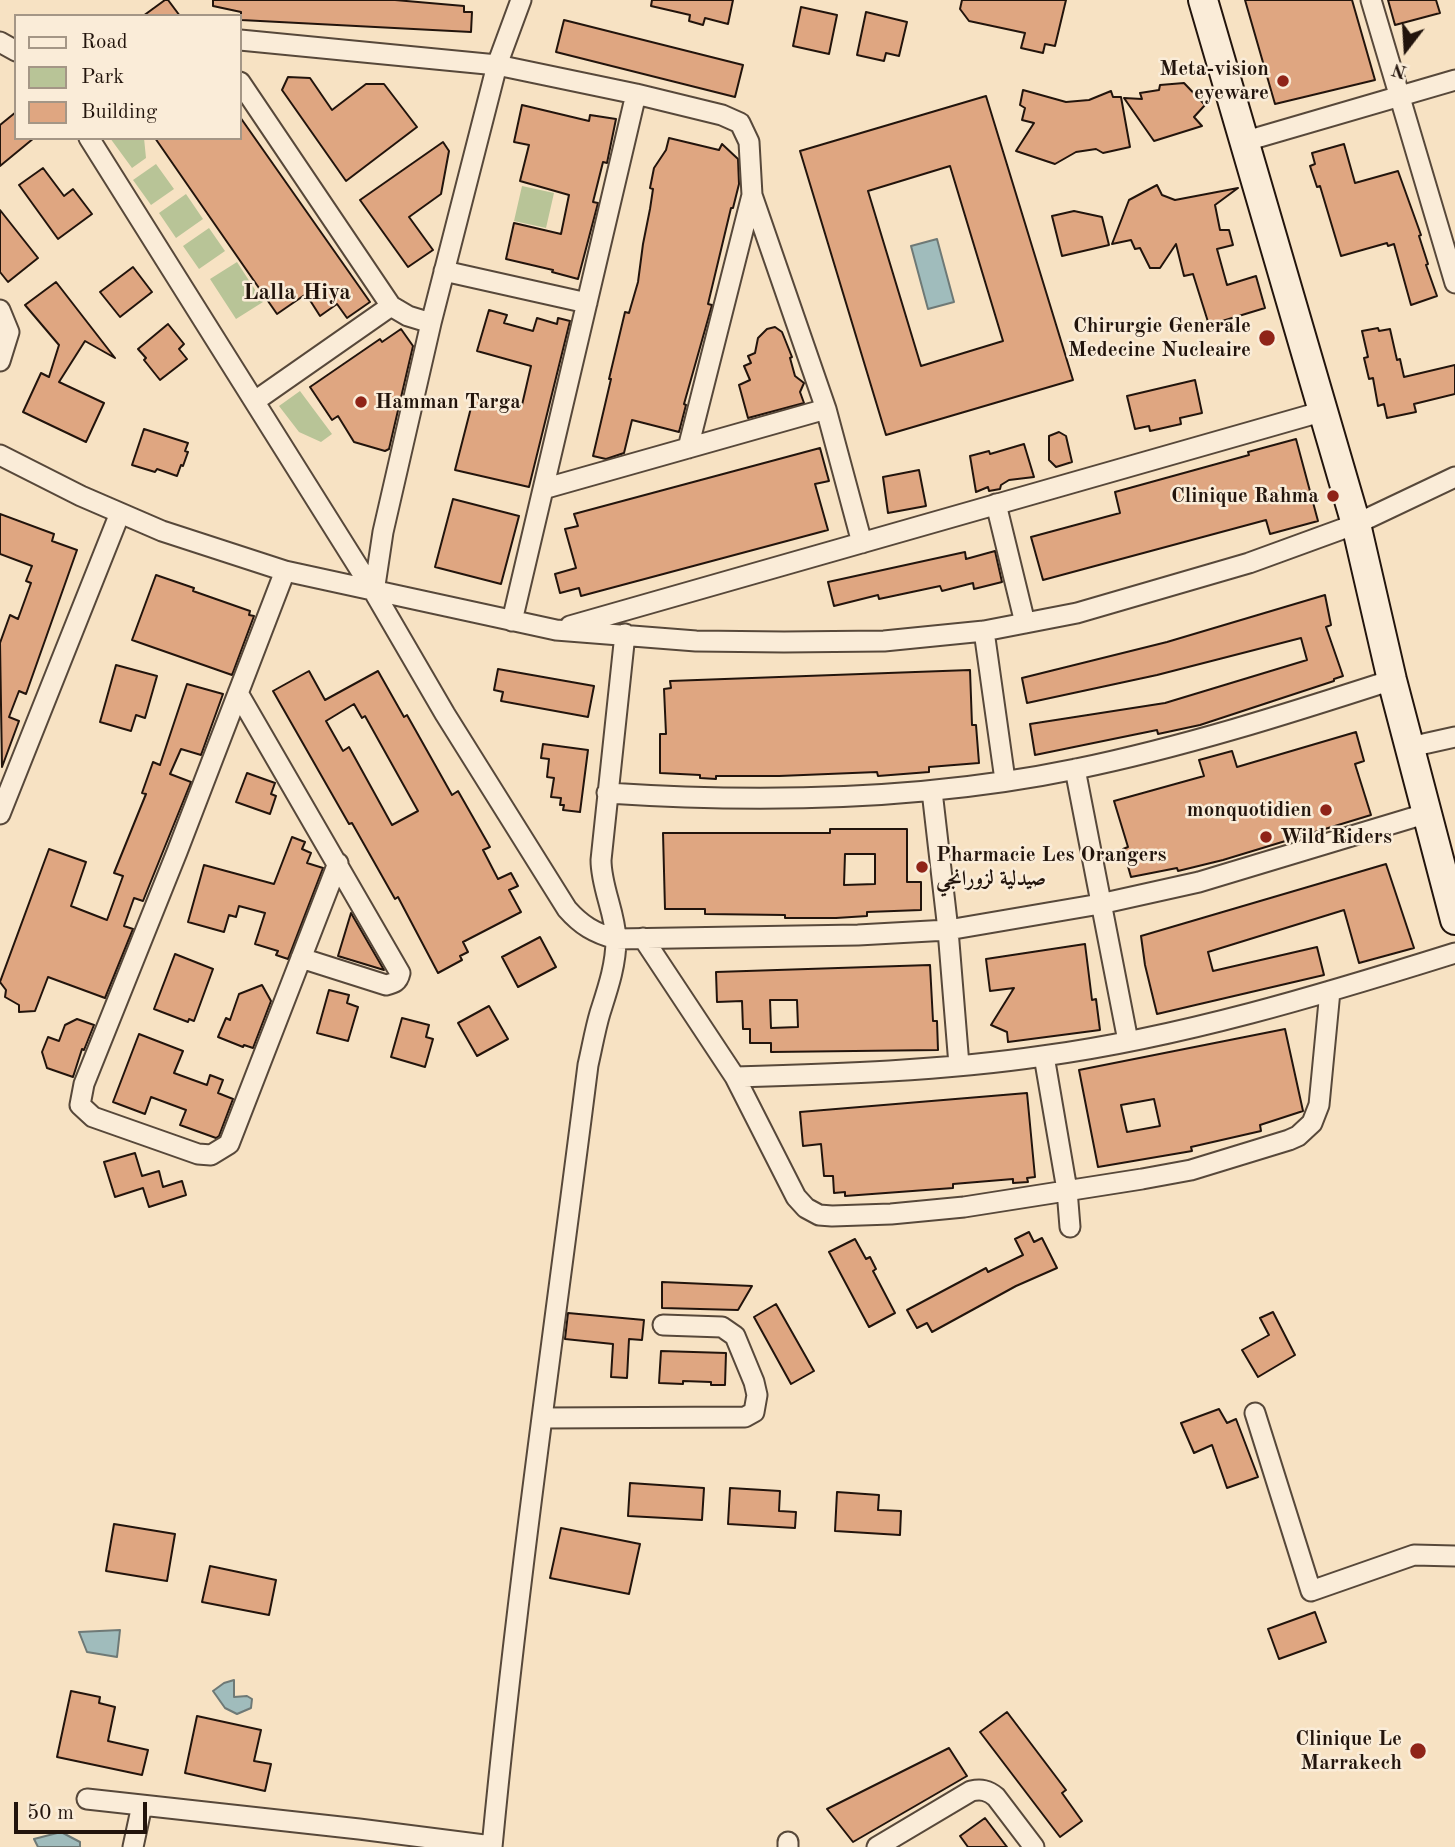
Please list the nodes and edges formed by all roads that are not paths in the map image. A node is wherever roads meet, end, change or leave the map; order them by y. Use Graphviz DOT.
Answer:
graph roads {
  1 [pos="522,0"];
  2 [pos="1203,0"];
  3 [pos="1371,0"];
  4 [pos="242,40"];
  5 [pos="497,65"];
  6 [pos="1455,80"];
  7 [pos="242,85"];
  8 [pos="636,94"];
  9 [pos="1399,98"];
  10 [pos="90,140"];
  11 [pos="1246,141"];
  12 [pos="752,195"];
  13 [pos="444,271"];
  14 [pos="1455,284"];
  15 [pos="587,303"];
  16 [pos="391,306"];
  17 [pos="0,310"];
  18 [pos="431,323"];
  19 [pos="0,361"];
  20 [pos="255,401"];
  21 [pos="826,409"];
  22 [pos="1324,411"];
  23 [pos="688,448"];
  24 [pos="0,455"];
  25 [pos="1455,477"];
  26 [pos="543,489"];
  27 [pos="996,505"];
  28 [pos="120,513"];
  29 [pos="1356,524"];
  30 [pos="862,542"];
  31 [pos="285,571"];
  32 [pos="374,592"];
  33 [pos="512,621"];
  34 [pos="1025,623"];
  35 [pos="556,630"];
  36 [pos="984,631"];
  37 [pos="625,634"];
  38 [pos="1392,680"];
  39 [pos="238,692"];
  40 [pos="1455,737"];
  41 [pos="1410,747"];
  42 [pos="1075,769"];
  43 [pos="1005,780"];
  44 [pos="932,791"];
  45 [pos="607,793"];
  46 [pos="1428,813"];
  47 [pos="0,814"];
  48 [pos="338,863"];
  49 [pos="1100,904"];
  50 [pos="1455,919"];
  51 [pos="948,930"];
  52 [pos="643,938"];
  53 [pos="616,939"];
  54 [pos="1455,953"];
  55 [pos="301,958"];
  56 [pos="1331,991"];
  57 [pos="1128,1041"];
  58 [pos="1044,1056"];
  59 [pos="959,1065"];
  60 [pos="735,1077"];
  61 [pos="1067,1190"];
  62 [pos="1070,1227"];
  63 [pos="663,1325"];
  64 [pos="1255,1413"];
  65 [pos="543,1418"];
  66 [pos="1455,1556"];
  67 [pos="87,1800"];
  68 [pos="142,1805"];
  69 [pos="133,1847"];
  70 [pos="492,1847"];
  71 [pos="877,1847"];
  72 [pos="1034,1847"];
  1 -- 5 [label="street"];
  2 -- 11 [label="street"];
  3 -- 9 [label="street"];
  4 -- 5 [label="street"];
  5 -- 8 [label="street"];
  5 -- 13 [label="street"];
  6 -- 9 [label="street"];
  7 -- 16 [label="street"];
  8 -- 12 [label="street"];
  8 -- 15 [label="street"];
  9 -- 11 [label="street"];
  9 -- 14 [label="street"];
  10 -- 20 [label="street"];
  11 -- 22 [label="street"];
  12 -- 21 [label="street"];
  12 -- 23 [label="street"];
  13 -- 15 [label="street"];
  13 -- 18 [label="street"];
  15 -- 26 [label="street"];
  16 -- 18 [label="street"];
  16 -- 20 [label="street"];
  17 -- 19 [label="street"];
  18 -- 32 [label="street"];
  20 -- 32 [label="street"];
  21 -- 23 [label="street"];
  21 -- 30 [label="street"];
  22 -- 27 [label="street"];
  22 -- 29 [label="street"];
  23 -- 26 [label="street"];
  24 -- 28 [label="street"];
  25 -- 29 [label="street"];
  26 -- 33 [label="street"];
  27 -- 30 [label="street"];
  27 -- 34 [label="street"];
  28 -- 31 [label="street"];
  28 -- 47 [label="street"];
  29 -- 34 [label="street"];
  29 -- 38 [label="street"];
  30 -- 35 [label="street"];
  31 -- 32 [label="street"];
  31 -- 39 [label="street"];
  32 -- 33 [label="street"];
  32 -- 53 [label="street"];
  33 -- 35 [label="street"];
  34 -- 36 [label="street"];
  35 -- 37 [label="street"];
  36 -- 37 [label="street"];
  36 -- 43 [label="street"];
  37 -- 45 [label="street"];
  38 -- 41 [label="street"];
  38 -- 42 [label="street"];
  39 -- 48 [label="street"];
  39 -- 55 [label="street"];
  40 -- 41 [label="street"];
  41 -- 46 [label="street"];
  42 -- 43 [label="street"];
  42 -- 49 [label="street"];
  43 -- 44 [label="street"];
  44 -- 45 [label="street"];
  44 -- 51 [label="street"];
  45 -- 53 [label="street"];
  46 -- 49 [label="street"];
  46 -- 50 [label="street"];
  48 -- 55 [label="street"];
  48 -- 55 [label="street"];
  49 -- 51 [label="street"];
  49 -- 57 [label="street"];
  51 -- 52 [label="street"];
  51 -- 59 [label="street"];
  52 -- 53 [label="street"];
  52 -- 60 [label="street"];
  53 -- 65 [label="street"];
  54 -- 56 [label="street"];
  56 -- 57 [label="street"];
  56 -- 61 [label="street"];
  57 -- 58 [label="street"];
  58 -- 59 [label="street"];
  58 -- 61 [label="street"];
  59 -- 60 [label="street"];
  60 -- 61 [label="street"];
  61 -- 62 [label="street"];
  63 -- 65 [label="street"];
  64 -- 66 [label="street"];
  65 -- 70 [label="street"];
  67 -- 68 [label="street"];
  68 -- 69 [label="street"];
  68 -- 70 [label="street"];
  71 -- 72 [label="street"];
}
